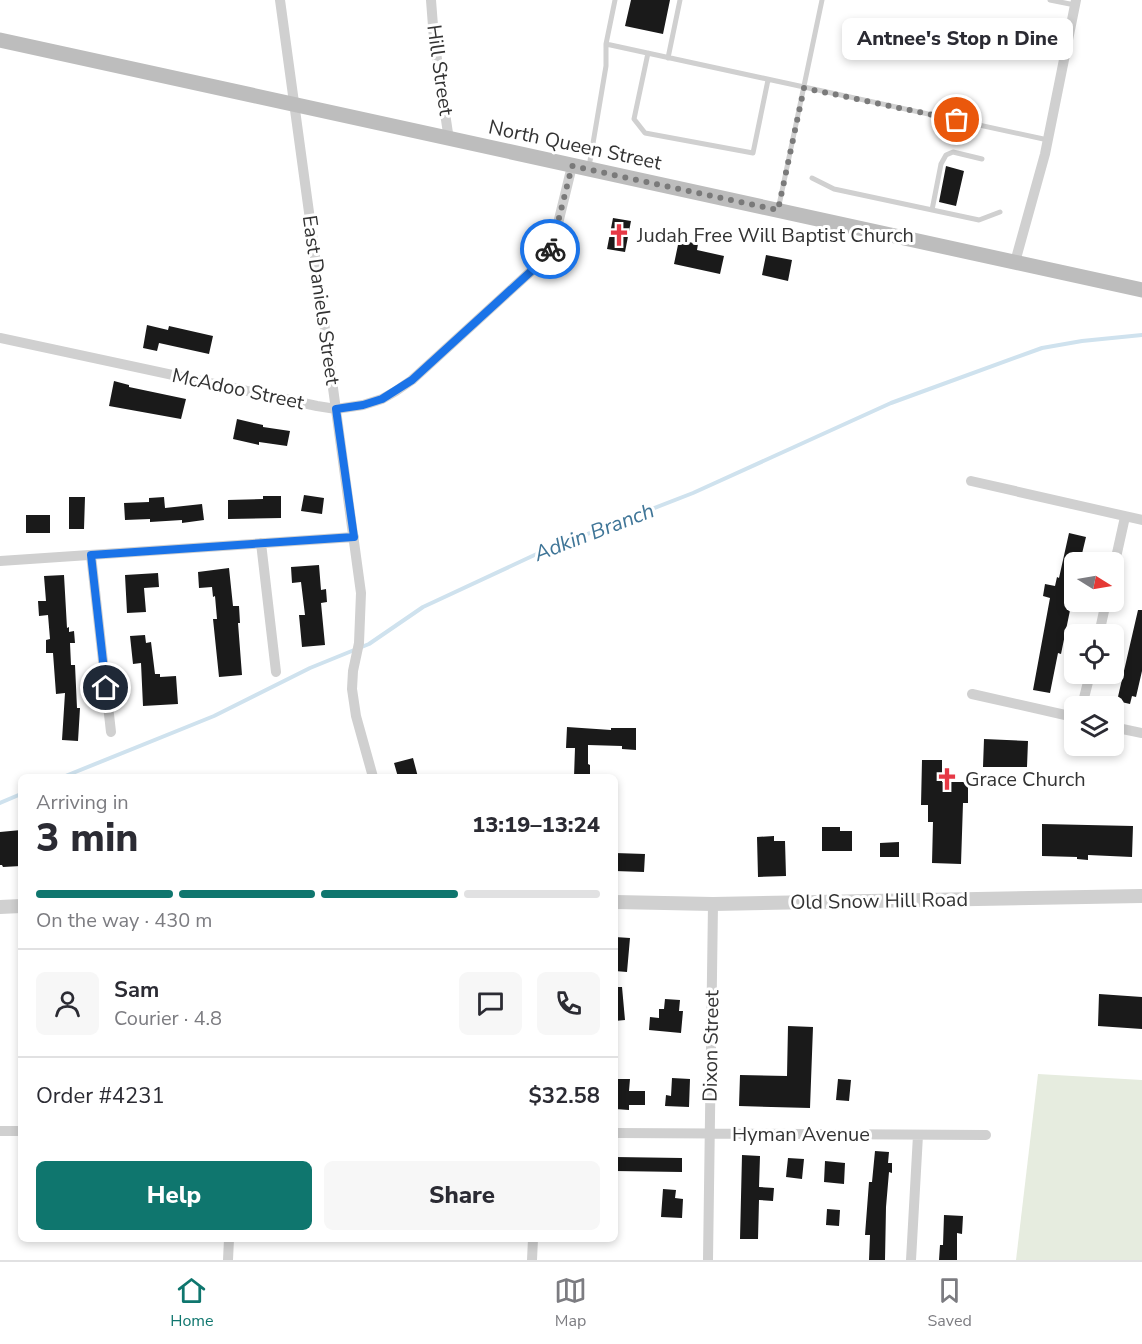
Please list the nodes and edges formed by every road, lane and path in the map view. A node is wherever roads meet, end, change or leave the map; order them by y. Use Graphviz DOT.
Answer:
graph roads {
  1 [pos="280,0"];
  2 [pos="431,0"];
  3 [pos="615,0"];
  4 [pos="680,0"];
  5 [pos="822,0"];
  6 [pos="1050,0"];
  7 [pos="1075,3"];
  8 [pos="0,40"];
  9 [pos="606,44"];
  10 [pos="648,53"];
  11 [pos="668,58"];
  12 [pos="768,80"];
  13 [pos="804,88"];
  14 [pos="294,106"];
  15 [pos="449,140"];
  16 [pos="1048,140"];
  17 [pos="982,159"];
  18 [pos="572,166"];
  19 [pos="589,170"];
  20 [pos="812,178"];
  21 [pos="778,210"];
  22 [pos="932,210"];
  23 [pos="1000,212"];
  24 [pos="1015,262"];
  25 [pos="1142,290"];
  26 [pos="0,338"];
  27 [pos="336,409"];
  28 [pos="971,481"];
  29 [pos="1125,517"];
  30 [pos="1142,520"];
  31 [pos="354,537"];
  32 [pos="261,543"];
  33 [pos="1117,552"];
  34 [pos="91,555"];
  35 [pos="0,561"];
  36 [pos="276,672"];
  37 [pos="972,694"];
  38 [pos="1064,715"];
  39 [pos="1124,729"];
  40 [pos="111,732"];
  41 [pos="1142,733"];
  42 [pos="372,774"];
  43 [pos="1142,896"];
  44 [pos="618,902"];
  45 [pos="713,904"];
  46 [pos="18,906"];
  47 [pos="0,907"];
  48 [pos="0,1131"];
  49 [pos="18,1131"];
  50 [pos="618,1133"];
  51 [pos="710,1134"];
  52 [pos="918,1135"];
  53 [pos="987,1135"];
  54 [pos="229,1242"];
  55 [pos="533,1242"];
  56 [pos="228,1260"];
  57 [pos="532,1260"];
  58 [pos="708,1260"];
  59 [pos="911,1260"];
  1 -- 14 [label="street, East Daniels Street"];
  2 -- 15 [label="street, Hill Street"];
  3 -- 9 [label="lane"];
  4 -- 11 [label="lane"];
  5 -- 13 [label="lane"];
  6 -- 7 [label="lane"];
  7 -- 16 [label="street"];
  8 -- 14 [label="main road, North Queen Street"];
  9 -- 10 [label="lane"];
  9 -- 19 [label="lane"];
  10 -- 11 [label="lane"];
  10 -- 12 [label="lane"];
  11 -- 12 [label="lane"];
  12 -- 13 [label="lane"];
  13 -- 16 [label="lane"];
  13 -- 21 [label="lane"];
  14 -- 15 [label="main road, North Queen Street"];
  14 -- 27 [label="street, East Daniels Street"];
  15 -- 18 [label="main road, North Queen Street"];
  16 -- 24 [label="street"];
  17 -- 22 [label="lane"];
  18 -- 19 [label="main road, North Queen Street"];
  18 -- 27 [label="street, McAdoo Street"];
  19 -- 21 [label="main road, North Queen Street"];
  20 -- 22 [label="lane"];
  21 -- 24 [label="main road, North Queen Street"];
  22 -- 23 [label="lane"];
  24 -- 25 [label="main road, North Queen Street"];
  26 -- 27 [label="street, McAdoo Street"];
  27 -- 31 [label="street, East Daniels Street"];
  28 -- 29 [label="street"];
  29 -- 30 [label="street"];
  29 -- 33 [label="street"];
  31 -- 32 [label="street"];
  31 -- 42 [label="street, East Daniels Street"];
  32 -- 34 [label="street"];
  32 -- 36 [label="street"];
  34 -- 35 [label="street"];
  34 -- 40 [label="street"];
  37 -- 38 [label="street"];
  39 -- 41 [label="street"];
  43 -- 45 [label="street, Old Snow Hill Road"];
  44 -- 45 [label="street, Old Snow Hill Road"];
  45 -- 51 [label="street, Dixon Street"];
  46 -- 47 [label="street"];
  48 -- 49 [label="street"];
  50 -- 51 [label="street, Hyman Avenue"];
  51 -- 52 [label="street, Hyman Avenue"];
  51 -- 58 [label="street, Dixon Street"];
  52 -- 53 [label="street, Hyman Avenue"];
  52 -- 59 [label="street"];
  54 -- 56 [label="street"];
  55 -- 57 [label="street"];
}
